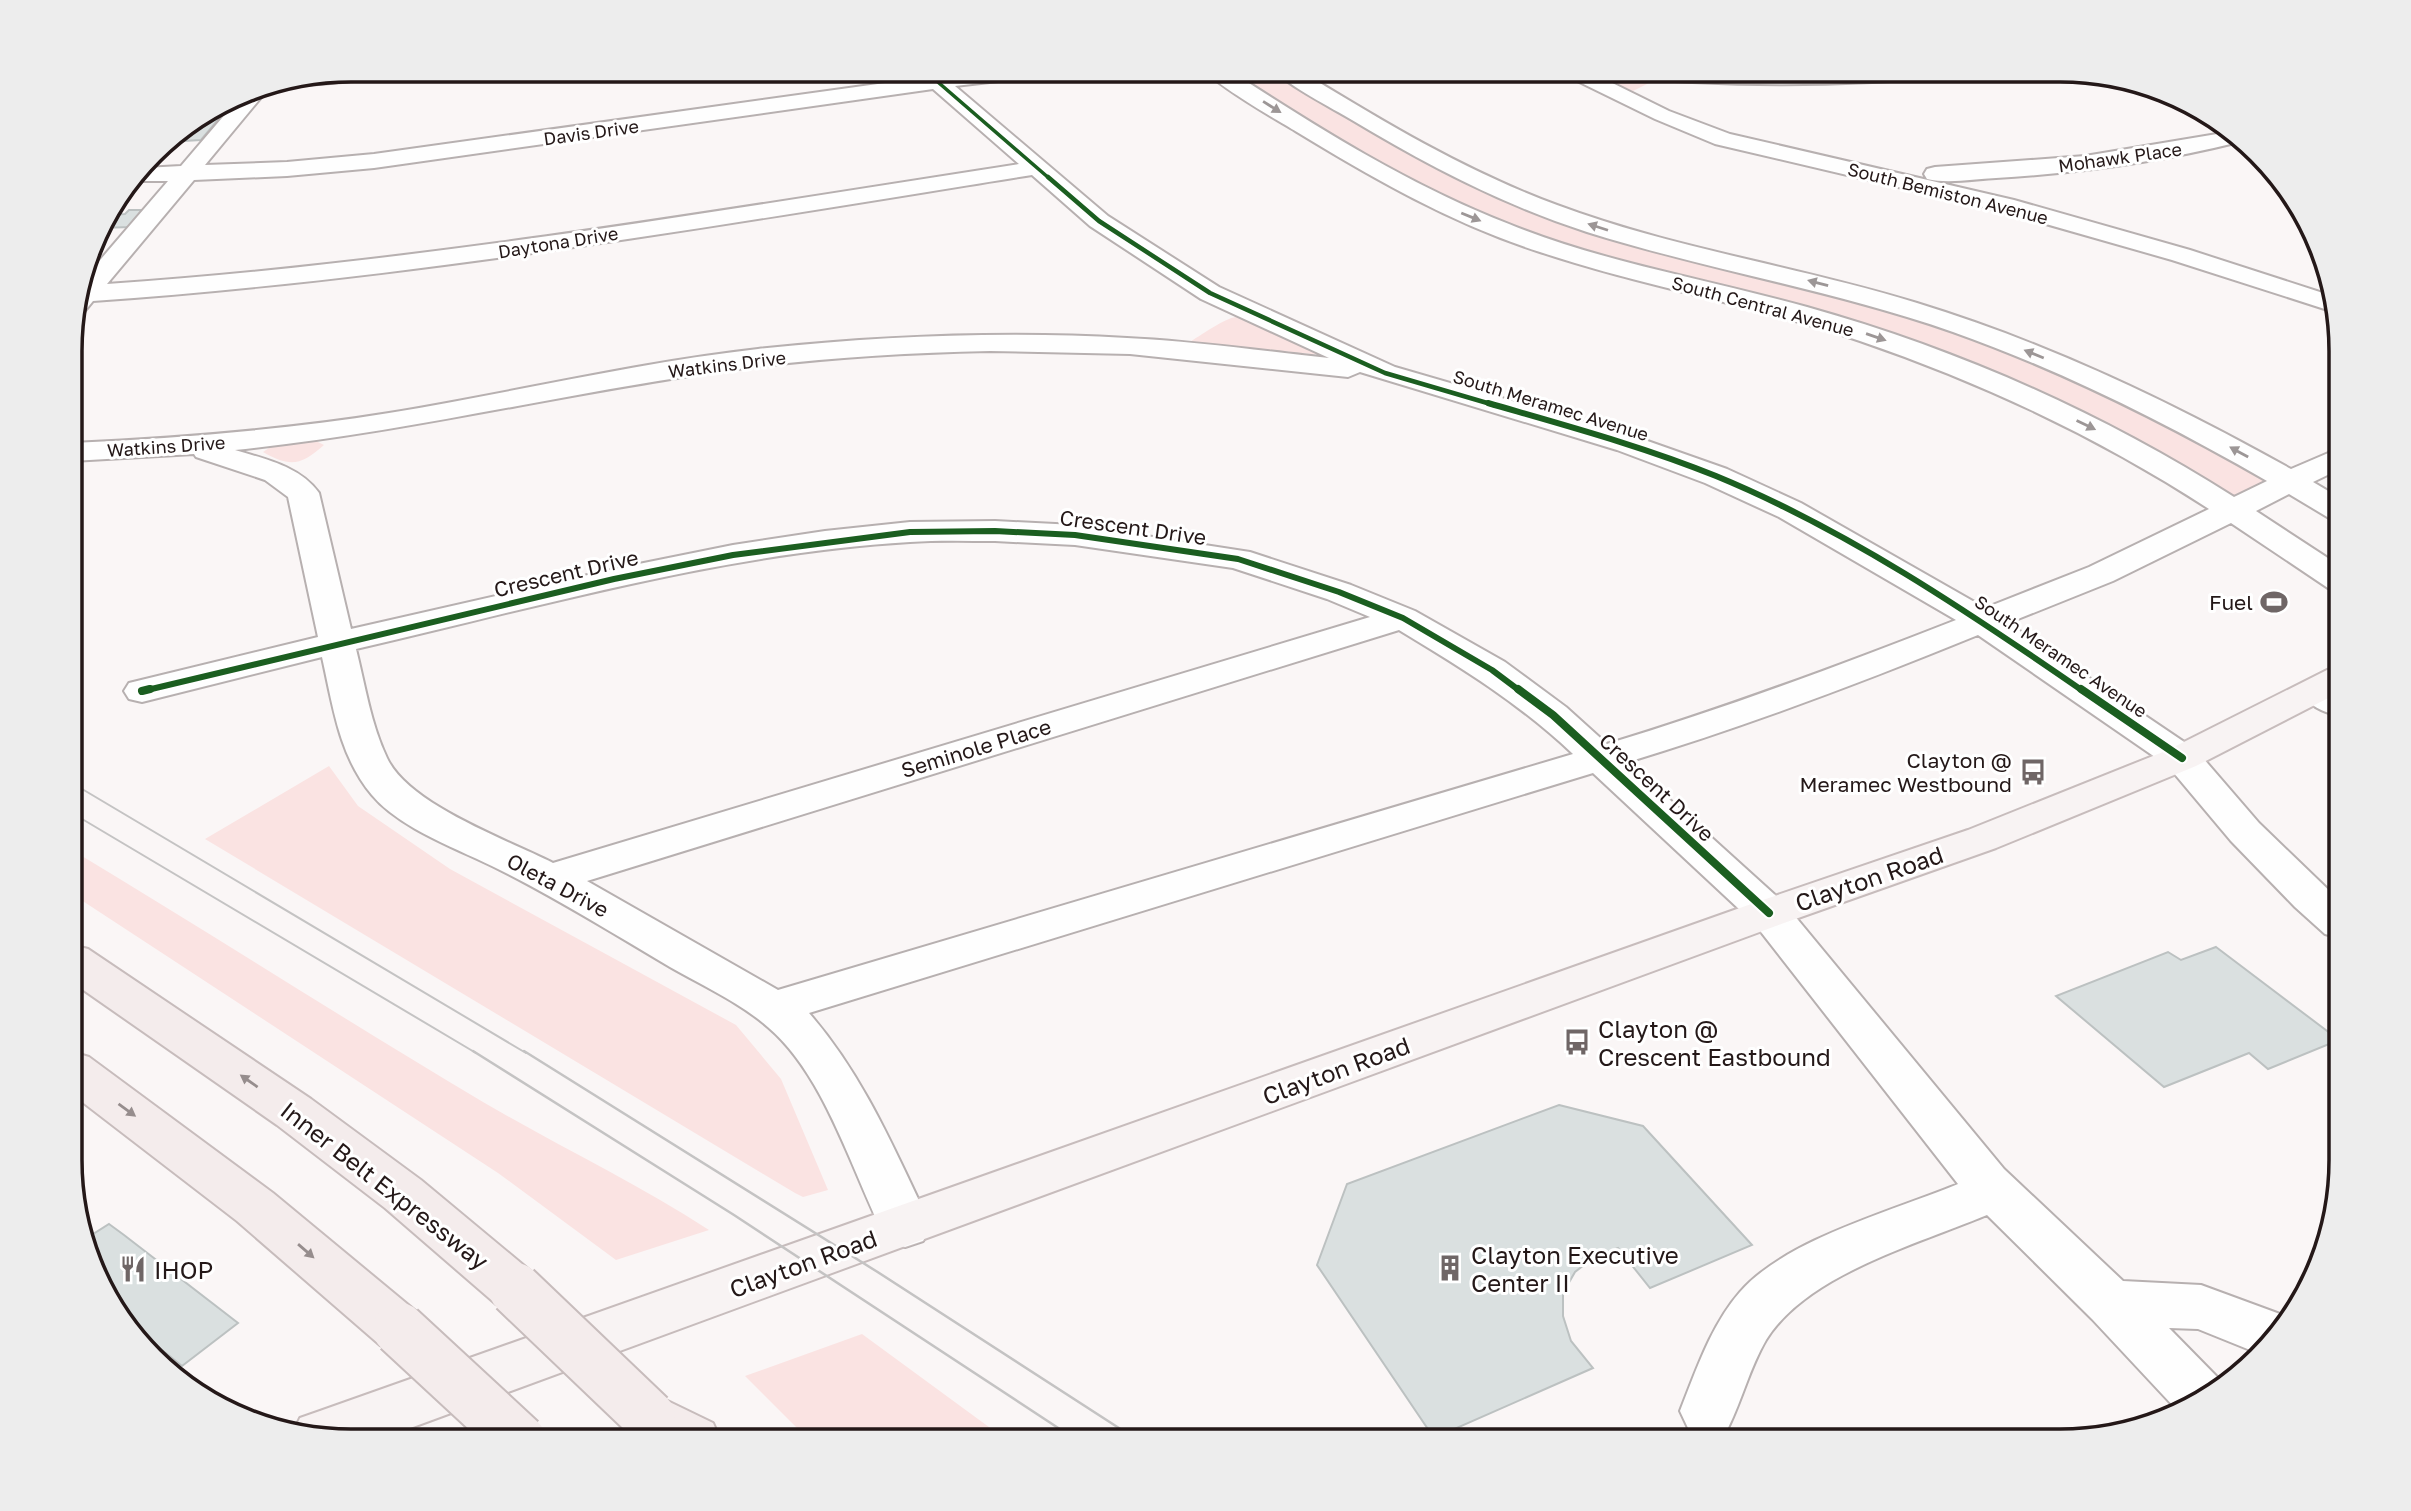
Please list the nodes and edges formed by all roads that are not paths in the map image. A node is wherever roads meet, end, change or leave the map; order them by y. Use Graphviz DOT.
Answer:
graph roads {
  1 [pos="893,82"];
  2 [pos="938,82"];
  3 [pos="1234,82"];
  4 [pos="1305,82"];
  5 [pos="1596,82"];
  6 [pos="1674,82"];
  7 [pos="1644,104"];
  8 [pos="245,105"];
  9 [pos="2224,139"];
  10 [pos="1035,167"];
  11 [pos="2005,172"];
  12 [pos="185,173"];
  13 [pos="1878,174"];
  14 [pos="149,175"];
  15 [pos="2006,205"];
  16 [pos="90,286"];
  17 [pos="87,297"];
  18 [pos="2324,302"];
  19 [pos="1211,317"];
  20 [pos="1130,346"];
  21 [pos="1385,373"];
  22 [pos="388,422"];
  23 [pos="185,446"];
  24 [pos="82,452"];
  25 [pos="2329,462"];
  26 [pos="2290,480"];
  27 [pos="303,493"];
  28 [pos="2329,504"];
  29 [pos="2231,510"];
  30 [pos="2329,573"];
  31 [pos="1403,618"];
  32 [pos="1983,622"];
  33 [pos="337,643"];
  34 [pos="142,691"];
  35 [pos="2329,693"];
  36 [pos="1600,758"];
  37 [pos="2182,758"];
  38 [pos="550,878"];
  39 [pos="2329,904"];
  40 [pos="1769,914"];
  41 [pos="82,967"];
  42 [pos="772,1008"];
  43 [pos="82,1077"];
  44 [pos="1994,1191"];
  45 [pos="905,1226"];
  46 [pos="2111,1303"];
  47 [pos="2266,1332"];
  48 [pos="2195,1392"];
  49 [pos="1708,1411"];
  50 [pos="341,1428"];
  51 [pos="507,1429"];
  52 [pos="667,1429"];
  1 -- 12 [label="street, Davis Drive"];
  2 -- 10 [label="street, South Meramec Avenue"];
  3 -- 29 [label="street, South Central Avenue, one-way"];
  26 -- 4 [label="street, South Central Avenue, one-way"];
  5 -- 7 [label="street, South Bemiston Avenue"];
  6 -- 7 [label="street"];
  7 -- 13 [label="street, South Bemiston Avenue"];
  8 -- 12 [label="street"];
  9 -- 11 [label="street, Mohawk Place"];
  10 -- 17 [label="street, Daytona Drive"];
  10 -- 19 [label="street, South Meramec Avenue"];
  11 -- 13 [label="street, Mohawk Place"];
  11 -- 15 [label="street"];
  12 -- 14 [label="street, Davis Drive"];
  12 -- 16 [label="street"];
  13 -- 15 [label="street, South Bemiston Avenue"];
  15 -- 18 [label="street, South Bemiston Avenue"];
  19 -- 20 [label="street"];
  19 -- 21 [label="street, South Meramec Avenue"];
  20 -- 21 [label="street, Watkins Drive"];
  20 -- 22 [label="street, Watkins Drive"];
  21 -- 32 [label="street, South Meramec Avenue"];
  22 -- 23 [label="street, Watkins Drive"];
  22 -- 27 [label="street"];
  23 -- 24 [label="street, Watkins Drive"];
  23 -- 27 [label="street"];
  25 -- 26 [label="street"];
  26 -- 28 [label="street, South Central Avenue"];
  26 -- 29 [label="street"];
  27 -- 33 [label="street, Oleta Drive"];
  29 -- 30 [label="street, South Central Avenue"];
  29 -- 32 [label="street"];
  31 -- 33 [label="street, Crescent Drive"];
  31 -- 36 [label="street, Crescent Drive"];
  31 -- 38 [label="street, Seminole Place"];
  32 -- 36 [label="street"];
  32 -- 37 [label="street, South Meramec Avenue"];
  33 -- 34 [label="street, Crescent Drive"];
  33 -- 38 [label="street, Oleta Drive"];
  35 -- 37 [label="main road, Clayton Road"];
  36 -- 40 [label="street, Crescent Drive"];
  36 -- 42 [label="street"];
  37 -- 39 [label="street, South Meramec Avenue"];
  37 -- 40 [label="main road, Clayton Road"];
  38 -- 42 [label="street, Oleta Drive"];
  40 -- 44 [label="street, Crescent Drive"];
  40 -- 45 [label="main road, Clayton Road"];
  52 -- 41 [label="highway, Inner Belt Expressway, one-way, bridge"];
  42 -- 45 [label="street, Oleta Drive"];
  43 -- 51 [label="highway, one-way, bridge"];
  44 -- 46 [label="street, Crescent Drive"];
  44 -- 49 [label="street"];
  45 -- 50 [label="main road, Clayton Road"];
  46 -- 47 [label="street"];
  46 -- 48 [label="street, Crescent Drive"];
}
